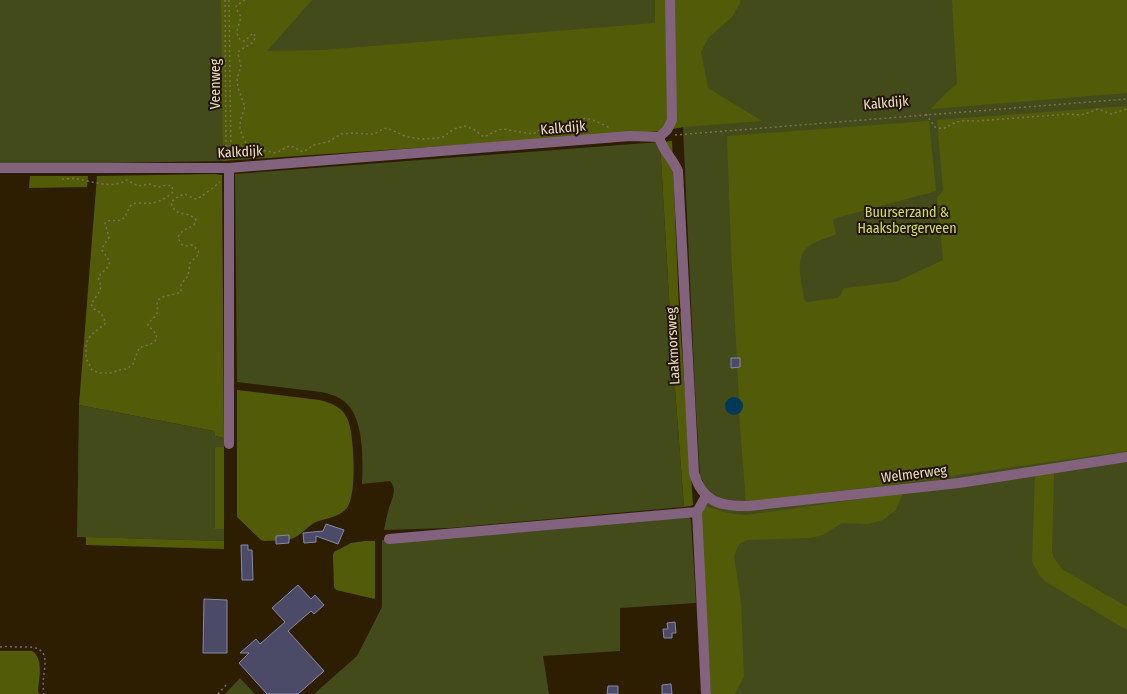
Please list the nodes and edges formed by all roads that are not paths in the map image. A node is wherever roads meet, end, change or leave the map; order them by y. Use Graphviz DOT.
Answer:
graph roads {
  1 [pos="670,0"];
  2 [pos="659,137"];
  3 [pos="0,168"];
  4 [pos="229,171"];
  5 [pos="229,444"];
  6 [pos="1127,457"];
  7 [pos="706,496"];
  8 [pos="696,512"];
  9 [pos="389,539"];
  10 [pos="706,694"];
  1 -- 2 [label="street"];
  2 -- 4 [label="street, Kalkdijk"];
  2 -- 7 [label="street, Laakmorsweg"];
  3 -- 4 [label="street, Kalkdijk"];
  4 -- 5 [label="street"];
  6 -- 7 [label="street, Welmerweg"];
  7 -- 8 [label="street"];
  8 -- 9 [label="street"];
  8 -- 10 [label="street"];
}
